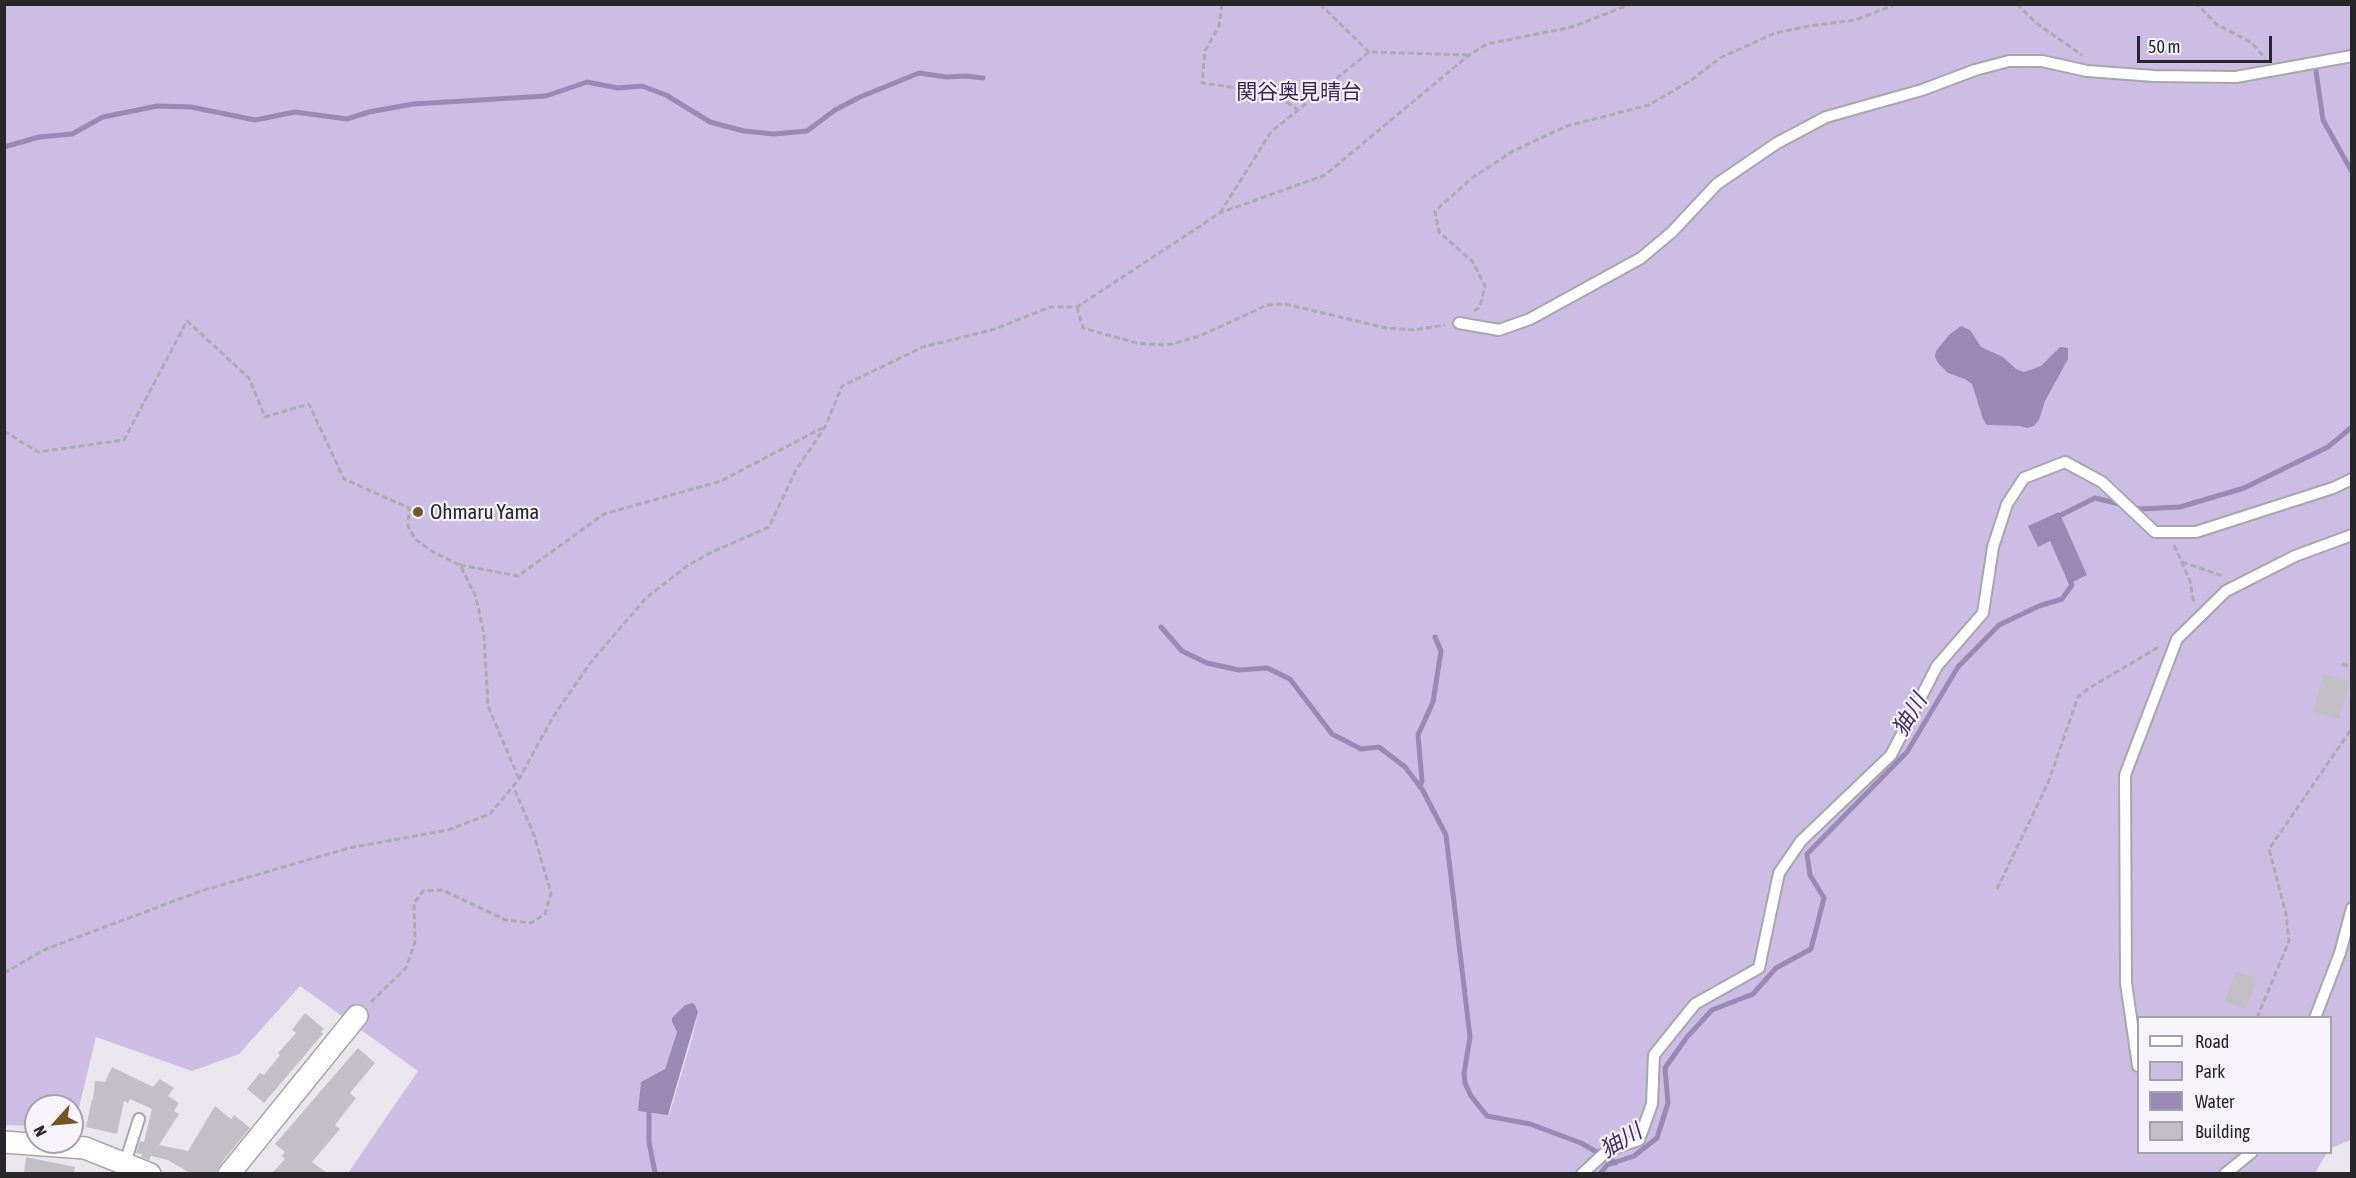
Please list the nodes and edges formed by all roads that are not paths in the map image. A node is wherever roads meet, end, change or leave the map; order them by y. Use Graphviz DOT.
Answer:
graph roads {
  1 [pos="2352,57"];
  2 [pos="1459,323"];
  3 [pos="2352,479"];
  4 [pos="2352,535"];
  5 [pos="2352,908"];
  6 [pos="357,1016"];
  7 [pos="2315,1016"];
  8 [pos="2137,1053"];
  9 [pos="139,1119"];
  10 [pos="4,1142"];
  11 [pos="2249,1154"];
  12 [pos="125,1163"];
  13 [pos="150,1173"];
  14 [pos="230,1173"];
  15 [pos="1582,1173"];
  16 [pos="2224,1173"];
  1 -- 2 [label="lane"];
  3 -- 15 [label="lane"];
  4 -- 8 [label="lane"];
  5 -- 7 [label="lane"];
  6 -- 14 [label="street"];
  9 -- 12 [label="lane"];
  10 -- 12 [label="street"];
  11 -- 16 [label="lane"];
  12 -- 13 [label="street"];
}
